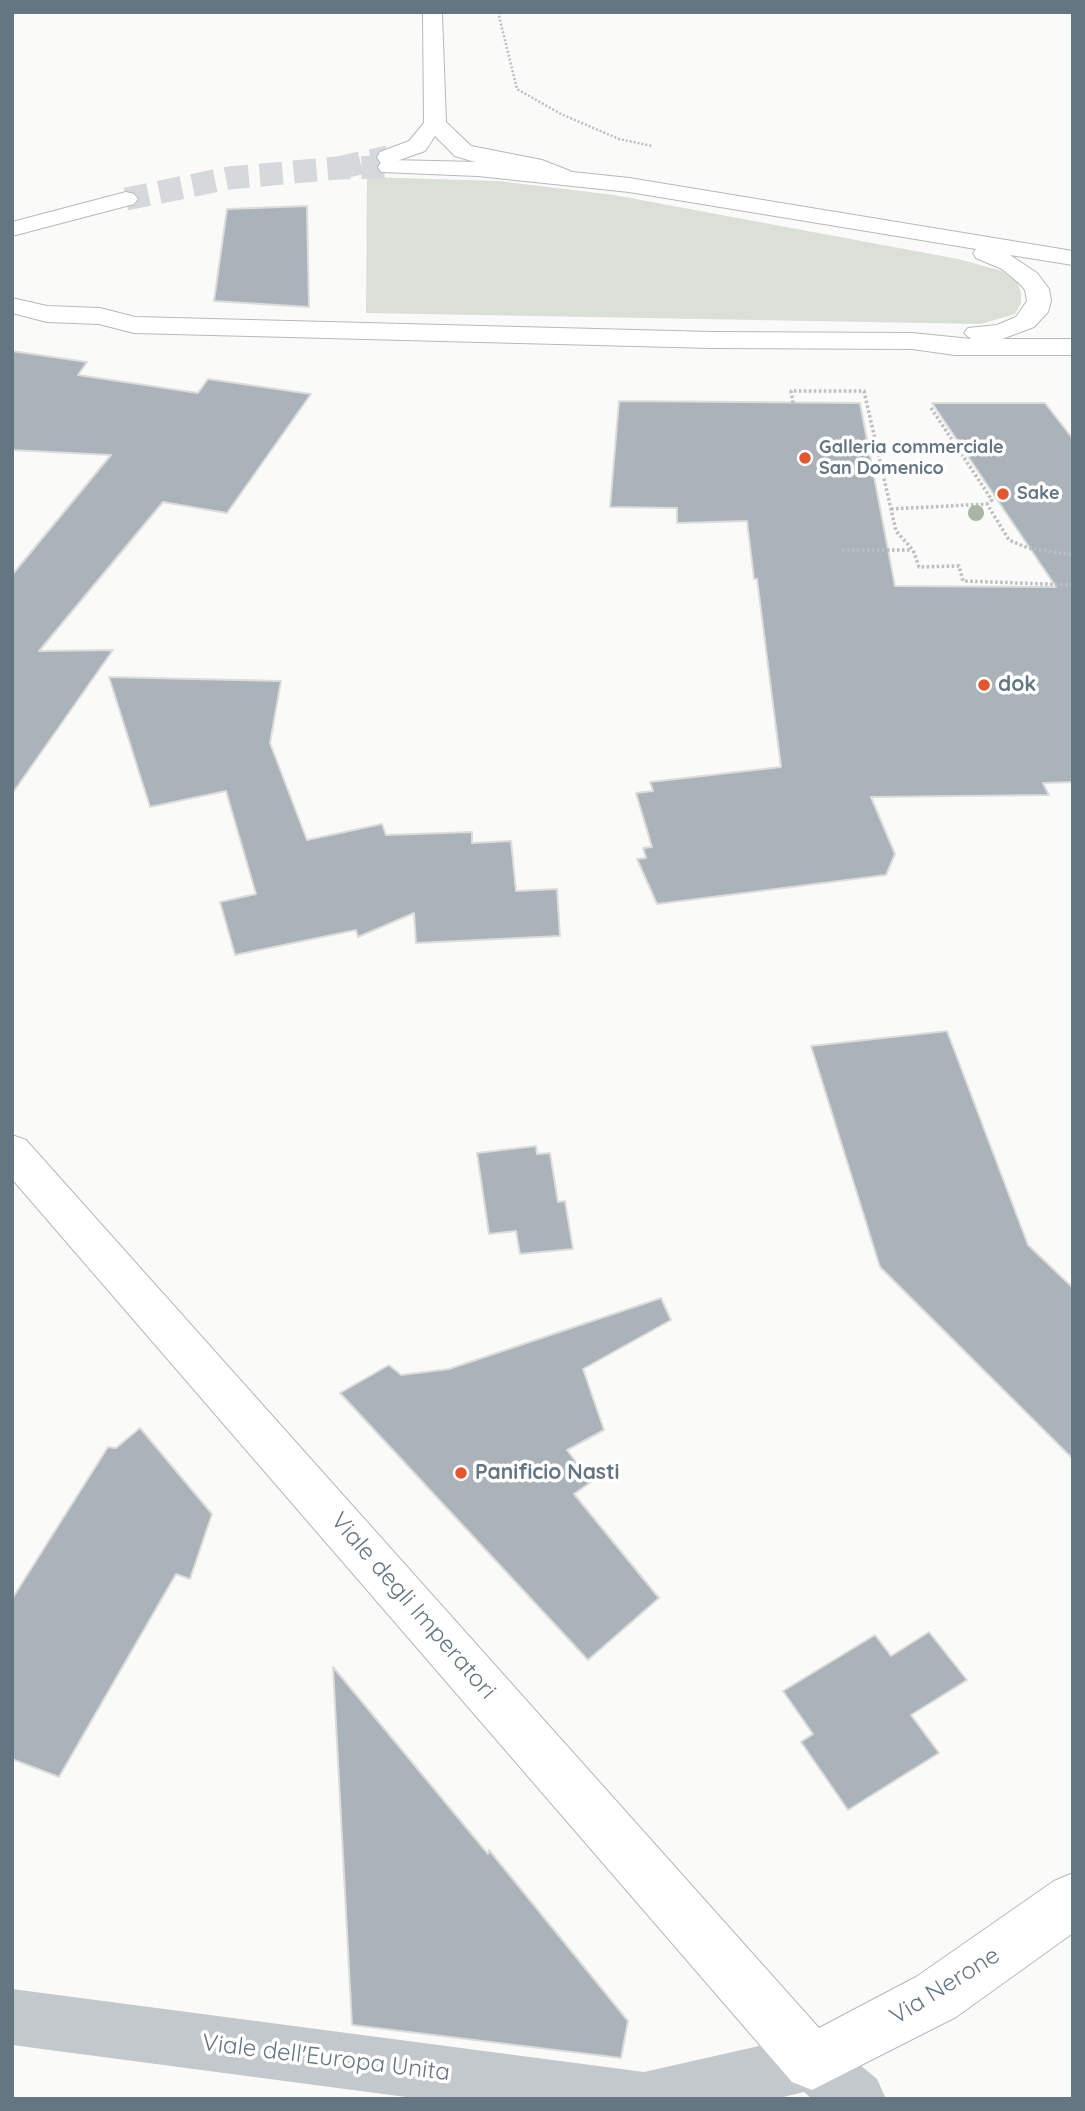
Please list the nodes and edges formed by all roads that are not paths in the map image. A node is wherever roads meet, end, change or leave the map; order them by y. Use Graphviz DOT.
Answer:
graph roads {
  1 [pos="432,14"];
  2 [pos="435,124"];
  3 [pos="562,176"];
  4 [pos="126,199"];
  5 [pos="75,214"];
  6 [pos="12,229"];
  7 [pos="959,240"];
  8 [pos="12,241"];
  9 [pos="1073,258"];
  10 [pos="12,305"];
  11 [pos="134,325"];
  12 [pos="12,331"];
  13 [pos="912,341"];
  14 [pos="1073,347"];
  15 [pos="12,1151"];
  16 [pos="1073,1900"];
  17 [pos="12,2017"];
  18 [pos="812,2062"];
  19 [pos="640,2099"];
  20 [pos="647,2099"];
  21 [pos="857,2099"];
  1 -- 2 [label="main road"];
  2 -- 3 [label="main road"];
  2 -- 3 [label="main road"];
  3 -- 7 [label="main road"];
  4 -- 5 [label="main road"];
  5 -- 6 [label="main road"];
  5 -- 8 [label="main road"];
  7 -- 9 [label="main road"];
  7 -- 13 [label="main road"];
  10 -- 11 [label="main road"];
  11 -- 12 [label="main road"];
  11 -- 13 [label="main road"];
  13 -- 14 [label="main road"];
  15 -- 18 [label="main road, Viale degli Imperatori"];
  16 -- 18 [label="main road, Via Nerone"];
  17 -- 19 [label="street, Viale dell'Europa Unita"];
  18 -- 20 [label="street"];
  18 -- 21 [label="street"];
}
